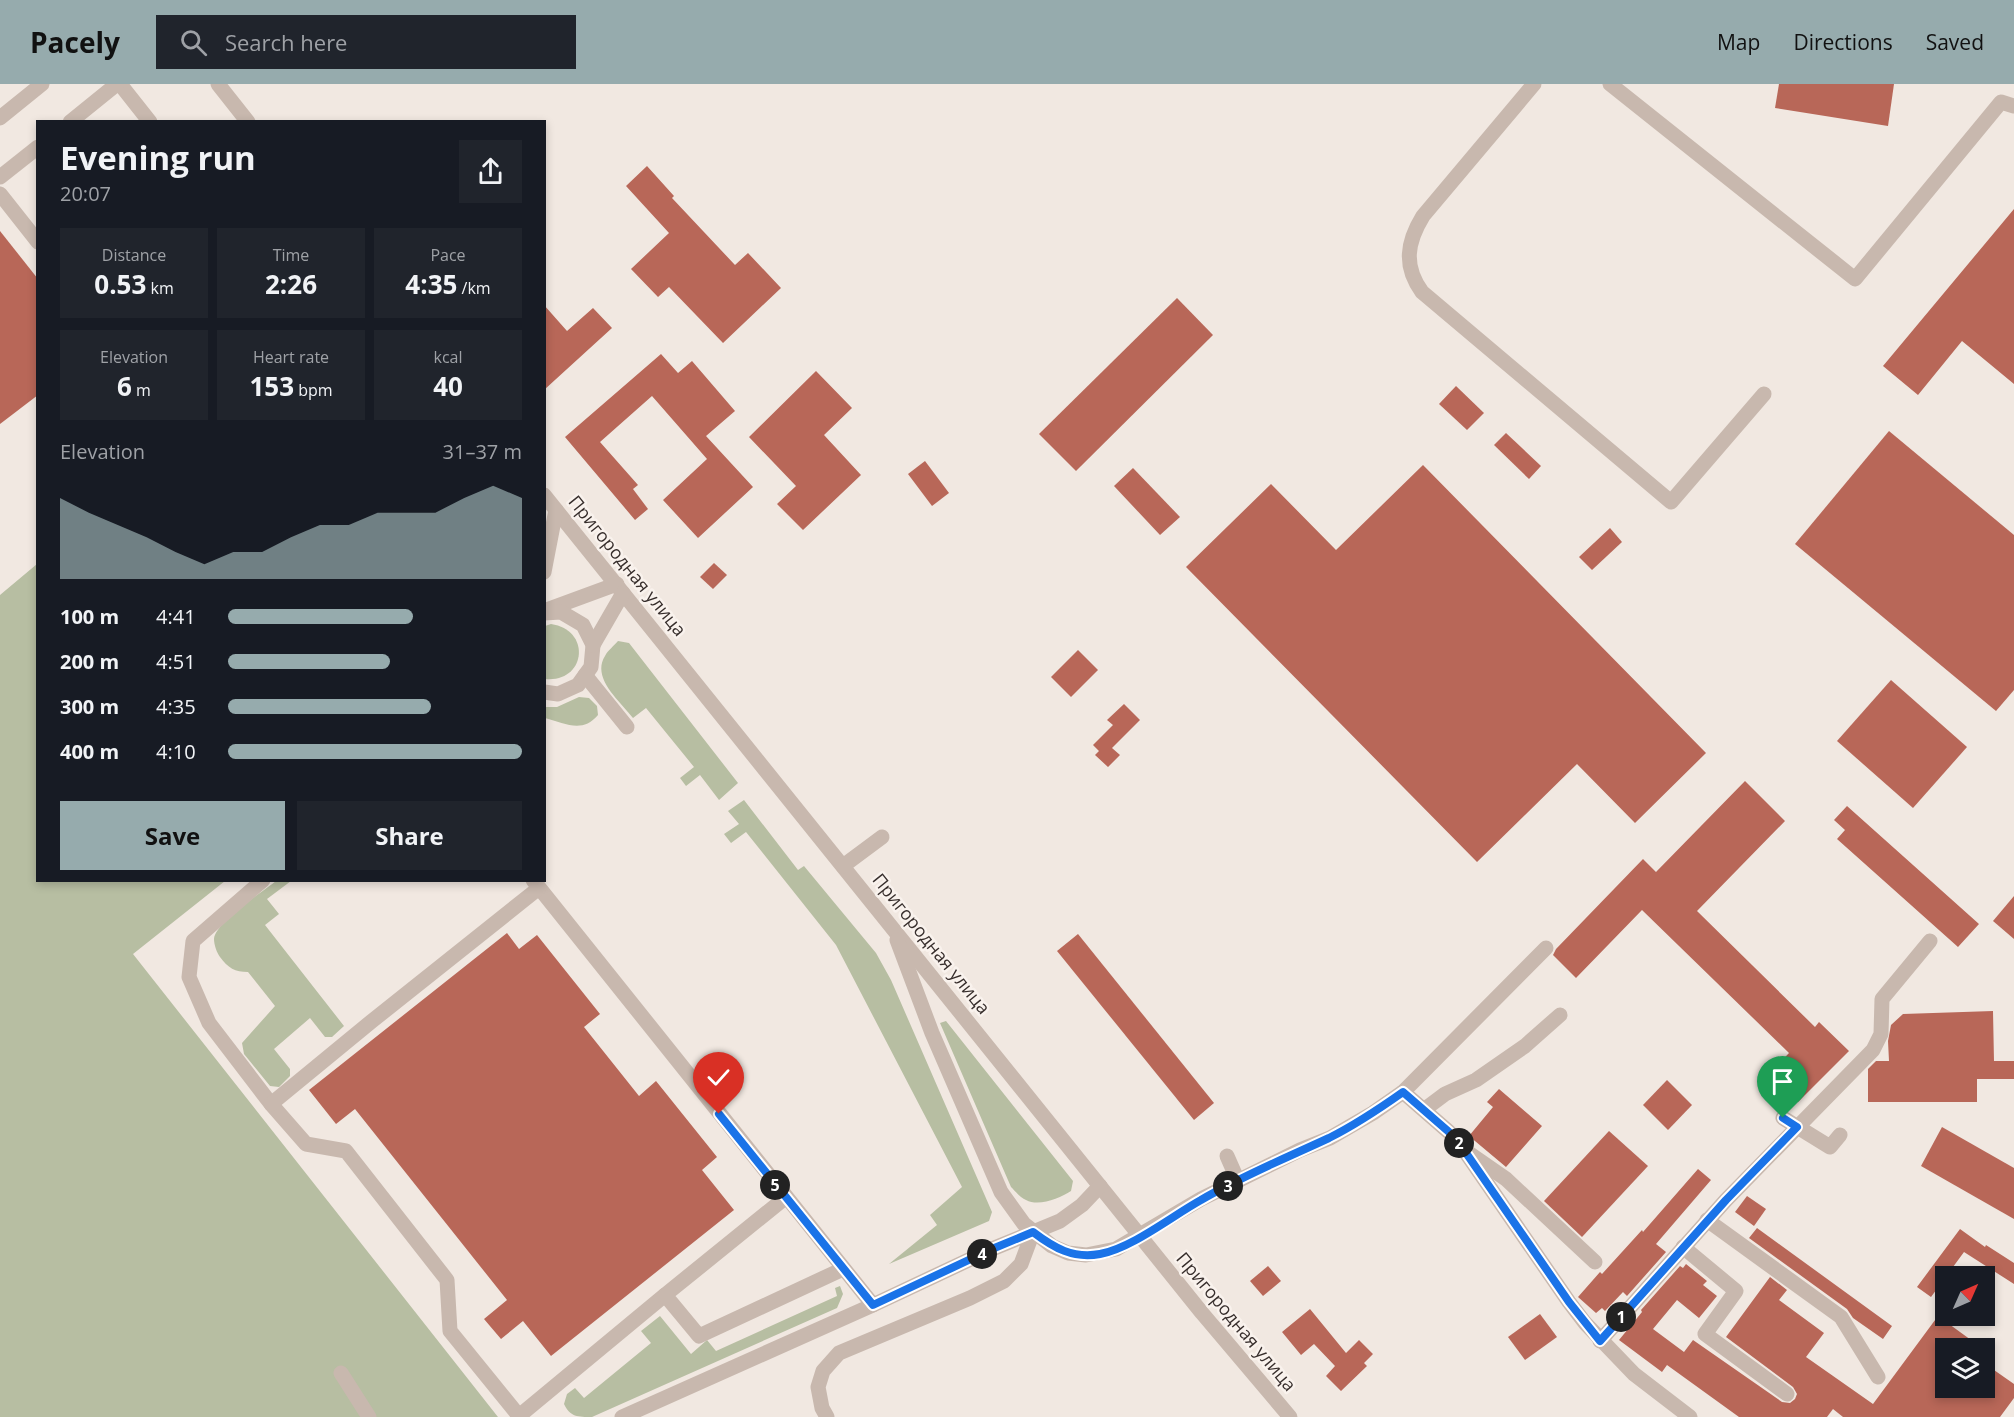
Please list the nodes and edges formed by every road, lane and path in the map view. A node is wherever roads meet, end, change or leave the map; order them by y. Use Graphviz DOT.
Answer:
graph roads {
  1 [pos="42,84"];
  2 [pos="119,84"];
  3 [pos="218,84"];
  4 [pos="1534,84"];
  5 [pos="1610,84"];
  6 [pos="2014,106"];
  7 [pos="0,118"];
  8 [pos="73,120"];
  9 [pos="148,120"];
  10 [pos="246,120"];
  11 [pos="36,149"];
  12 [pos="0,177"];
  13 [pos="0,194"];
  14 [pos="36,218"];
  15 [pos="25,226"];
  16 [pos="36,240"];
  17 [pos="1764,394"];
  18 [pos="546,498"];
  19 [pos="556,510"];
  20 [pos="546,562"];
  21 [pos="620,588"];
  22 [pos="546,611"];
  23 [pos="546,612"];
  24 [pos="592,645"];
  25 [pos="585,675"];
  26 [pos="546,692"];
  27 [pos="627,727"];
  28 [pos="882,837"];
  29 [pos="843,866"];
  30 [pos="261,882"];
  31 [pos="536,884"];
  32 [pos="892,926"];
  33 [pos="1930,941"];
  34 [pos="1546,948"];
  35 [pos="1560,1015"];
  36 [pos="1403,1092"];
  37 [pos="271,1104"];
  38 [pos="1425,1110"];
  39 [pos="1783,1118"];
  40 [pos="1797,1127"];
  41 [pos="1840,1135"];
  42 [pos="1464,1150"];
  43 [pos="1227,1156"];
  44 [pos="1238,1181"];
  45 [pos="1100,1186"];
  46 [pos="785,1198"];
  47 [pos="1707,1220"];
  48 [pos="1033,1232"];
  49 [pos="1140,1236"];
  50 [pos="1683,1247"];
  51 [pos="1595,1262"];
  52 [pos="843,1269"];
  53 [pos="666,1295"];
  54 [pos="873,1305"];
  55 [pos="1600,1341"];
  56 [pos="341,1373"];
  57 [pos="1878,1377"];
  58 [pos="1787,1394"];
  59 [pos="520,1416"];
  60 [pos="369,1417"];
  61 [pos="622,1417"];
  62 [pos="827,1417"];
  63 [pos="1290,1417"];
  64 [pos="1690,1417"];
  1 -- 7 [label="street"];
  2 -- 8 [label="street"];
  2 -- 9 [label="street"];
  3 -- 10 [label="street"];
  4 -- 17 [label="street"];
  5 -- 6 [label="street"];
  11 -- 12 [label="street"];
  13 -- 15 [label="street"];
  14 -- 15 [label="street"];
  15 -- 16 [label="street"];
  18 -- 19 [label="street, Пригородная улица"];
  19 -- 20 [label="street"];
  19 -- 21 [label="street, Пригородная улица"];
  21 -- 22 [label="street"];
  21 -- 24 [label="street"];
  21 -- 29 [label="street, Пригородная улица"];
  23 -- 24 [label="street"];
  24 -- 25 [label="street"];
  25 -- 26 [label="street"];
  25 -- 27 [label="street"];
  28 -- 29 [label="street"];
  29 -- 32 [label="street, Пригородная улица"];
  30 -- 37 [label="street"];
  31 -- 37 [label="street"];
  31 -- 46 [label="street"];
  32 -- 45 [label="street, Пригородная улица"];
  32 -- 48 [label="street"];
  33 -- 40 [label="street"];
  34 -- 36 [label="street"];
  35 -- 38 [label="street"];
  36 -- 38 [label="street"];
  36 -- 44 [label="street"];
  37 -- 59 [label="street"];
  38 -- 42 [label="street"];
  39 -- 40 [label="street"];
  40 -- 41 [label="street"];
  40 -- 47 [label="street"];
  42 -- 51 [label="street"];
  42 -- 55 [label="street"];
  43 -- 44 [label="street"];
  44 -- 49 [label="street"];
  45 -- 48 [label="street"];
  45 -- 49 [label="street, Пригородная улица"];
  46 -- 52 [label="street"];
  46 -- 53 [label="street"];
  47 -- 50 [label="street"];
  47 -- 57 [label="street"];
  48 -- 49 [label="street"];
  48 -- 54 [label="street"];
  48 -- 62 [label="street"];
  49 -- 63 [label="street, Пригородная улица"];
  50 -- 55 [label="street"];
  50 -- 58 [label="street"];
  52 -- 53 [label="street"];
  52 -- 54 [label="street"];
  53 -- 59 [label="street"];
  54 -- 61 [label="street"];
  55 -- 64 [label="street"];
  56 -- 60 [label="street"];
}
